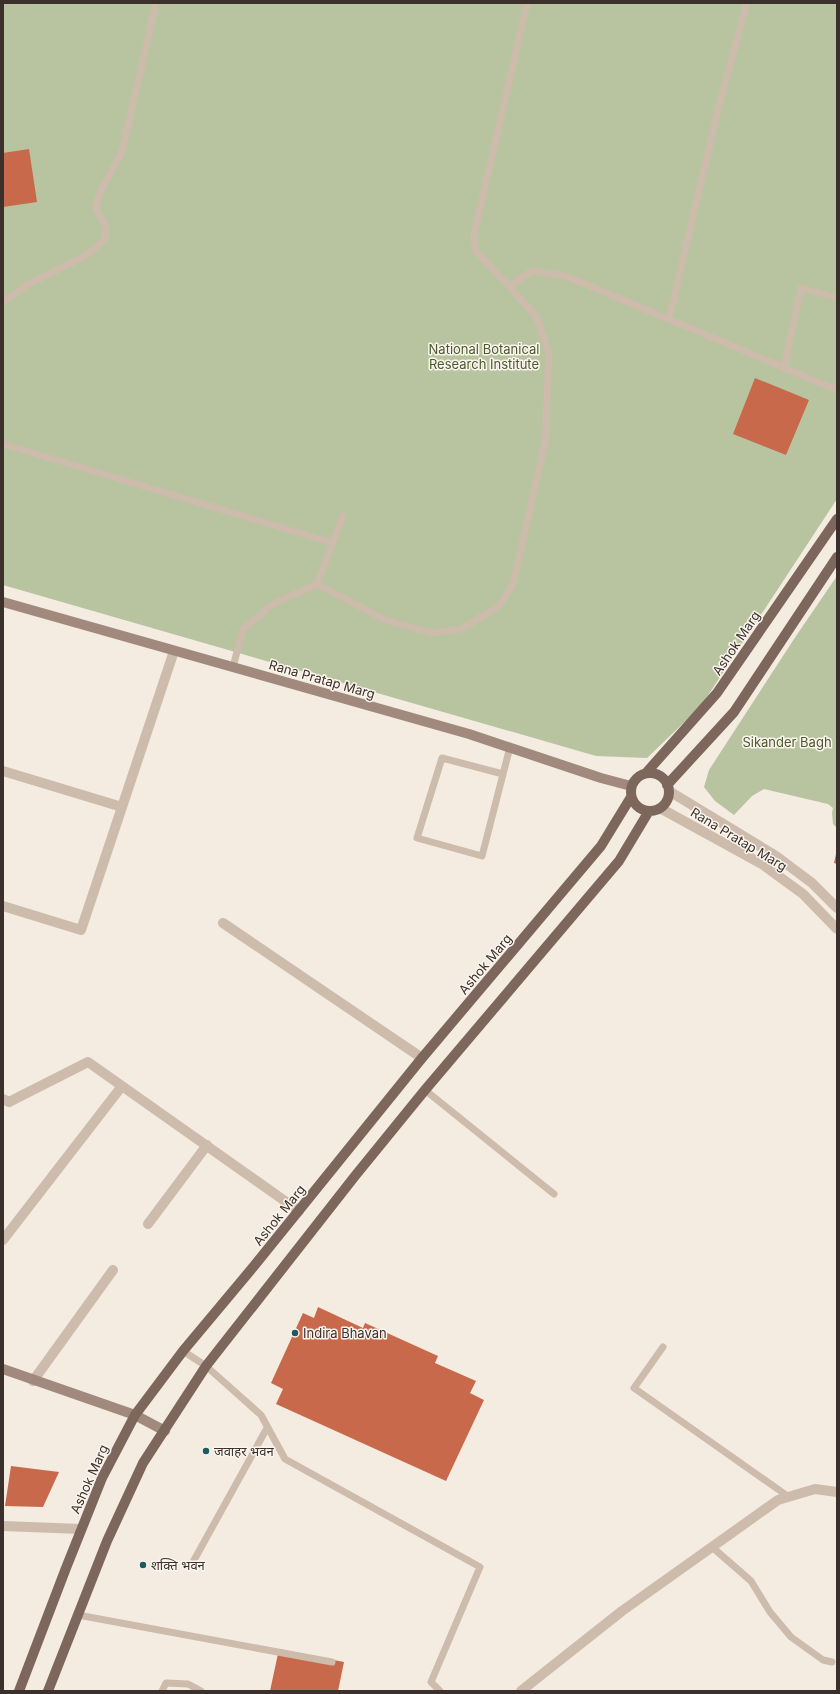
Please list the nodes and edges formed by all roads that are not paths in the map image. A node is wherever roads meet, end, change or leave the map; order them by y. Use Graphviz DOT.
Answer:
graph roads {
  1 [pos="156,3"];
  2 [pos="527,3"];
  3 [pos="747,3"];
  4 [pos="510,286"];
  5 [pos="837,298"];
  6 [pos="3,302"];
  7 [pos="669,319"];
  8 [pos="784,368"];
  9 [pos="837,390"];
  10 [pos="3,444"];
  11 [pos="343,516"];
  12 [pos="837,519"];
  13 [pos="333,543"];
  14 [pos="837,556"];
  15 [pos="317,584"];
  16 [pos="3,602"];
  17 [pos="174,651"];
  18 [pos="233,667"];
  19 [pos="510,747"];
  20 [pos="3,771"];
  21 [pos="646,773"];
  22 [pos="503,774"];
  23 [pos="631,786"];
  24 [pos="668,788"];
  25 [pos="631,797"];
  26 [pos="122,807"];
  27 [pos="660,808"];
  28 [pos="649,811"];
  29 [pos="3,906"];
  30 [pos="837,908"];
  31 [pos="223,923"];
  32 [pos="837,929"];
  33 [pos="422,1058"];
  34 [pos="122,1086"];
  35 [pos="425,1090"];
  36 [pos="3,1099"];
  37 [pos="208,1145"];
  38 [pos="554,1194"];
  39 [pos="299,1211"];
  40 [pos="148,1224"];
  41 [pos="3,1240"];
  42 [pos="113,1270"];
  43 [pos="663,1347"];
  44 [pos="183,1352"];
  45 [pos="206,1366"];
  46 [pos="3,1369"];
  47 [pos="33,1381"];
  48 [pos="135,1415"];
  49 [pos="267,1428"];
  50 [pos="164,1431"];
  51 [pos="837,1492"];
  52 [pos="789,1497"];
  53 [pos="3,1526"];
  54 [pos="81,1529"];
  55 [pos="712,1547"];
  56 [pos="193,1562"];
  57 [pos="78,1614"];
  58 [pos="332,1662"];
  59 [pos="832,1662"];
  60 [pos="19,1691"];
  61 [pos="50,1691"];
  62 [pos="162,1691"];
  63 [pos="201,1691"];
  64 [pos="440,1691"];
  65 [pos="521,1691"];
  1 -- 6 [label="lane"];
  2 -- 4 [label="lane"];
  3 -- 7 [label="lane"];
  4 -- 7 [label="lane"];
  4 -- 15 [label="lane"];
  5 -- 8 [label="lane"];
  7 -- 8 [label="lane"];
  8 -- 9 [label="lane"];
  10 -- 13 [label="lane"];
  11 -- 13 [label="lane"];
  12 -- 21 [label="main road, Ashok Marg"];
  13 -- 15 [label="lane"];
  14 -- 24 [label="main road"];
  15 -- 18 [label="lane"];
  16 -- 17 [label="main road, Rana Pratap Marg"];
  17 -- 18 [label="main road, Rana Pratap Marg"];
  17 -- 26 [label="street"];
  18 -- 19 [label="main road, Rana Pratap Marg"];
  19 -- 22 [label="lane"];
  19 -- 23 [label="main road, Rana Pratap Marg"];
  20 -- 26 [label="street"];
  21 -- 23 [label="main road"];
  21 -- 24 [label="main road"];
  22 -- 22 [label="lane"];
  23 -- 25 [label="main road"];
  24 -- 27 [label="main road"];
  24 -- 30 [label="street, Rana Pratap Marg"];
  25 -- 28 [label="main road"];
  25 -- 33 [label="main road, Ashok Marg"];
  26 -- 29 [label="street"];
  27 -- 28 [label="main road"];
  27 -- 32 [label="street, Rana Pratap Marg"];
  28 -- 35 [label="main road"];
  31 -- 33 [label="street"];
  33 -- 39 [label="main road, Ashok Marg"];
  34 -- 36 [label="street"];
  34 -- 37 [label="street"];
  34 -- 41 [label="street"];
  35 -- 38 [label="lane"];
  35 -- 45 [label="main road"];
  37 -- 39 [label="street"];
  37 -- 40 [label="street"];
  39 -- 44 [label="main road, Ashok Marg"];
  42 -- 47 [label="street"];
  43 -- 52 [label="lane"];
  44 -- 45 [label="lane"];
  44 -- 48 [label="main road, Ashok Marg"];
  45 -- 49 [label="lane"];
  45 -- 50 [label="main road"];
  46 -- 47 [label="main road"];
  47 -- 48 [label="main road"];
  48 -- 50 [label="main road"];
  48 -- 54 [label="main road, Ashok Marg"];
  49 -- 56 [label="lane"];
  49 -- 64 [label="lane"];
  50 -- 57 [label="main road"];
  51 -- 52 [label="street"];
  52 -- 55 [label="street"];
  53 -- 54 [label="street"];
  54 -- 60 [label="main road, Ashok Marg"];
  55 -- 59 [label="lane"];
  55 -- 65 [label="street"];
  57 -- 58 [label="lane"];
  57 -- 61 [label="main road"];
  62 -- 63 [label="lane"];
}
